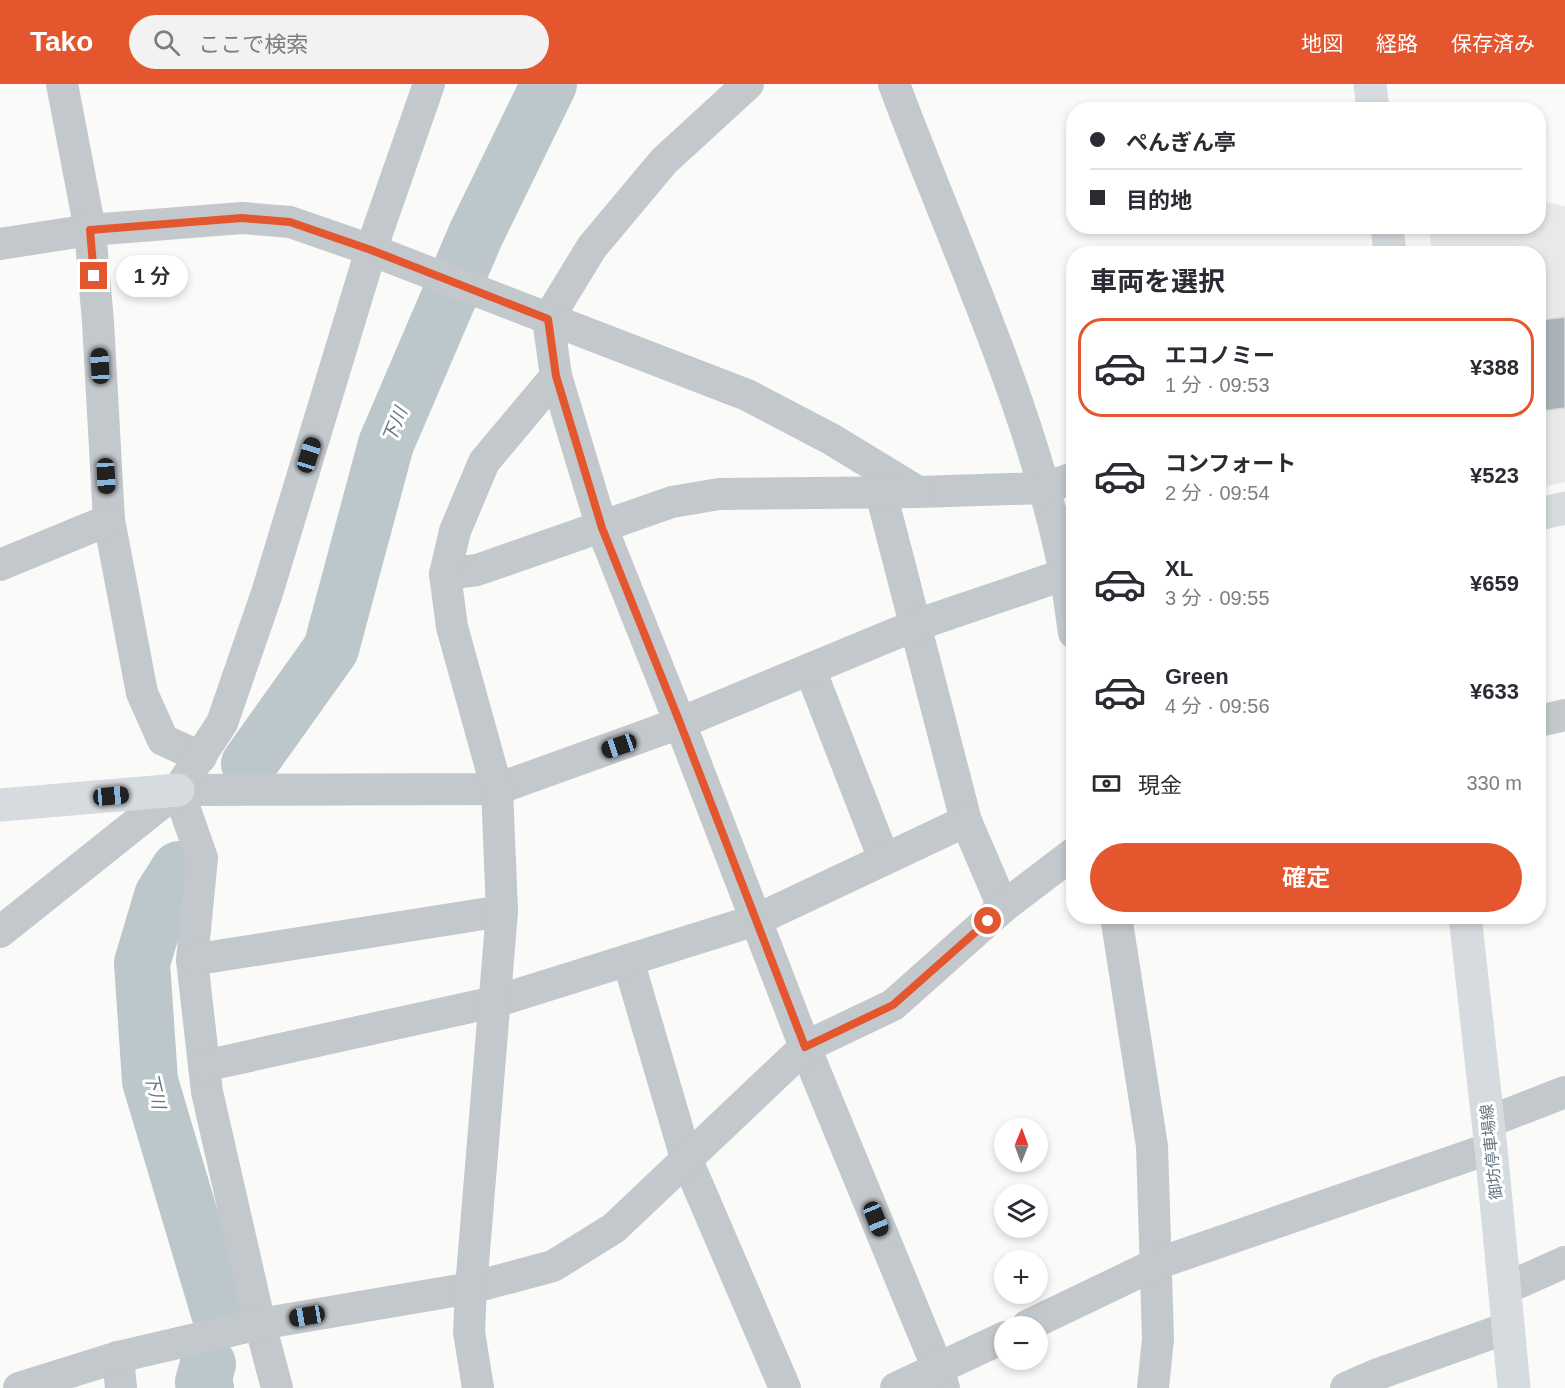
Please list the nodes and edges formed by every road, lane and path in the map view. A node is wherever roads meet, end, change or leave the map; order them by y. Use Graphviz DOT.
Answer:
graph roads {
  1 [pos="62,84"];
  2 [pos="429,84"];
  3 [pos="748,84"];
  4 [pos="894,84"];
  5 [pos="1370,84"];
  6 [pos="1372,102"];
  7 [pos="90,230"];
  8 [pos="0,244"];
  9 [pos="371,250"];
  10 [pos="548,319"];
  11 [pos="556,376"];
  12 [pos="1066,481"];
  13 [pos="1044,488"];
  14 [pos="918,492"];
  15 [pos="881,493"];
  16 [pos="1565,508"];
  17 [pos="1546,512"];
  18 [pos="108,520"];
  19 [pos="602,528"];
  20 [pos="1066,561"];
  21 [pos="0,566"];
  22 [pos="445,574"];
  23 [pos="1066,575"];
  24 [pos="916,625"];
  25 [pos="810,669"];
  26 [pos="1565,715"];
  27 [pos="1546,719"];
  28 [pos="680,723"];
  29 [pos="201,757"];
  30 [pos="497,789"];
  31 [pos="178,790"];
  32 [pos="0,805"];
  33 [pos="966,820"];
  34 [pos="884,859"];
  35 [pos="1066,859"];
  36 [pos="1003,907"];
  37 [pos="502,911"];
  38 [pos="756,920"];
  39 [pos="1117,924"];
  40 [pos="1466,924"];
  41 [pos="0,933"];
  42 [pos="192,960"];
  43 [pos="628,960"];
  44 [pos="494,1002"];
  45 [pos="805,1047"];
  46 [pos="204,1066"];
  47 [pos="1565,1092"];
  48 [pos="1490,1135"];
  49 [pos="686,1158"];
  50 [pos="1565,1262"];
  51 [pos="1156,1264"];
  52 [pos="471,1288"];
  53 [pos="1504,1289"];
  54 [pos="1048,1316"];
  55 [pos="260,1324"];
  56 [pos="1507,1328"];
  57 [pos="994,1344"];
  58 [pos="118,1358"];
  59 [pos="941,1379"];
  60 [pos="19,1388"];
  61 [pos="121,1388"];
  62 [pos="277,1388"];
  63 [pos="478,1388"];
  64 [pos="785,1388"];
  65 [pos="896,1388"];
  66 [pos="1153,1388"];
  67 [pos="1347,1388"];
  68 [pos="1514,1388"];
  1 -- 7 [label="street"];
  2 -- 9 [label="street"];
  3 -- 10 [label="street"];
  4 -- 13 [label="street"];
  5 -- 6 [label="main road"];
  7 -- 8 [label="street"];
  7 -- 9 [label="street"];
  7 -- 18 [label="street"];
  9 -- 10 [label="street"];
  9 -- 29 [label="street"];
  10 -- 11 [label="street"];
  10 -- 14 [label="street"];
  11 -- 19 [label="street"];
  11 -- 22 [label="street"];
  12 -- 13 [label="street"];
  13 -- 14 [label="street"];
  13 -- 20 [label="street"];
  14 -- 15 [label="street"];
  15 -- 19 [label="street"];
  15 -- 24 [label="street"];
  16 -- 17 [label="main road"];
  18 -- 21 [label="street"];
  18 -- 29 [label="street"];
  19 -- 22 [label="street"];
  19 -- 28 [label="street"];
  22 -- 30 [label="street"];
  23 -- 24 [label="street"];
  24 -- 25 [label="street"];
  24 -- 33 [label="street"];
  25 -- 28 [label="street"];
  25 -- 34 [label="street"];
  26 -- 27 [label="street"];
  28 -- 30 [label="street"];
  28 -- 38 [label="street"];
  29 -- 31 [label="street"];
  30 -- 31 [label="street"];
  30 -- 37 [label="street"];
  31 -- 32 [label="main road"];
  31 -- 41 [label="street"];
  31 -- 42 [label="street"];
  33 -- 34 [label="street"];
  33 -- 36 [label="street"];
  34 -- 38 [label="street"];
  35 -- 36 [label="street"];
  36 -- 45 [label="street"];
  37 -- 42 [label="street"];
  37 -- 44 [label="street"];
  38 -- 43 [label="street"];
  38 -- 45 [label="street"];
  39 -- 51 [label="street"];
  40 -- 48 [label="main road, 御坊停車場線"];
  42 -- 46 [label="street"];
  43 -- 44 [label="street"];
  43 -- 49 [label="street"];
  44 -- 46 [label="street"];
  44 -- 52 [label="street"];
  45 -- 49 [label="street"];
  45 -- 59 [label="street"];
  46 -- 55 [label="street"];
  47 -- 48 [label="street"];
  48 -- 51 [label="street"];
  48 -- 53 [label="main road, 御坊停車場線"];
  49 -- 52 [label="street"];
  49 -- 64 [label="street"];
  50 -- 53 [label="street"];
  51 -- 54 [label="street"];
  51 -- 66 [label="street"];
  52 -- 55 [label="street"];
  52 -- 63 [label="street"];
  53 -- 56 [label="main road, 御坊停車場線"];
  55 -- 58 [label="street"];
  55 -- 62 [label="street"];
  56 -- 67 [label="street"];
  56 -- 68 [label="main road, 御坊停車場線"];
  57 -- 59 [label="street"];
  58 -- 60 [label="street"];
  58 -- 61 [label="street"];
  59 -- 65 [label="street"];
}
